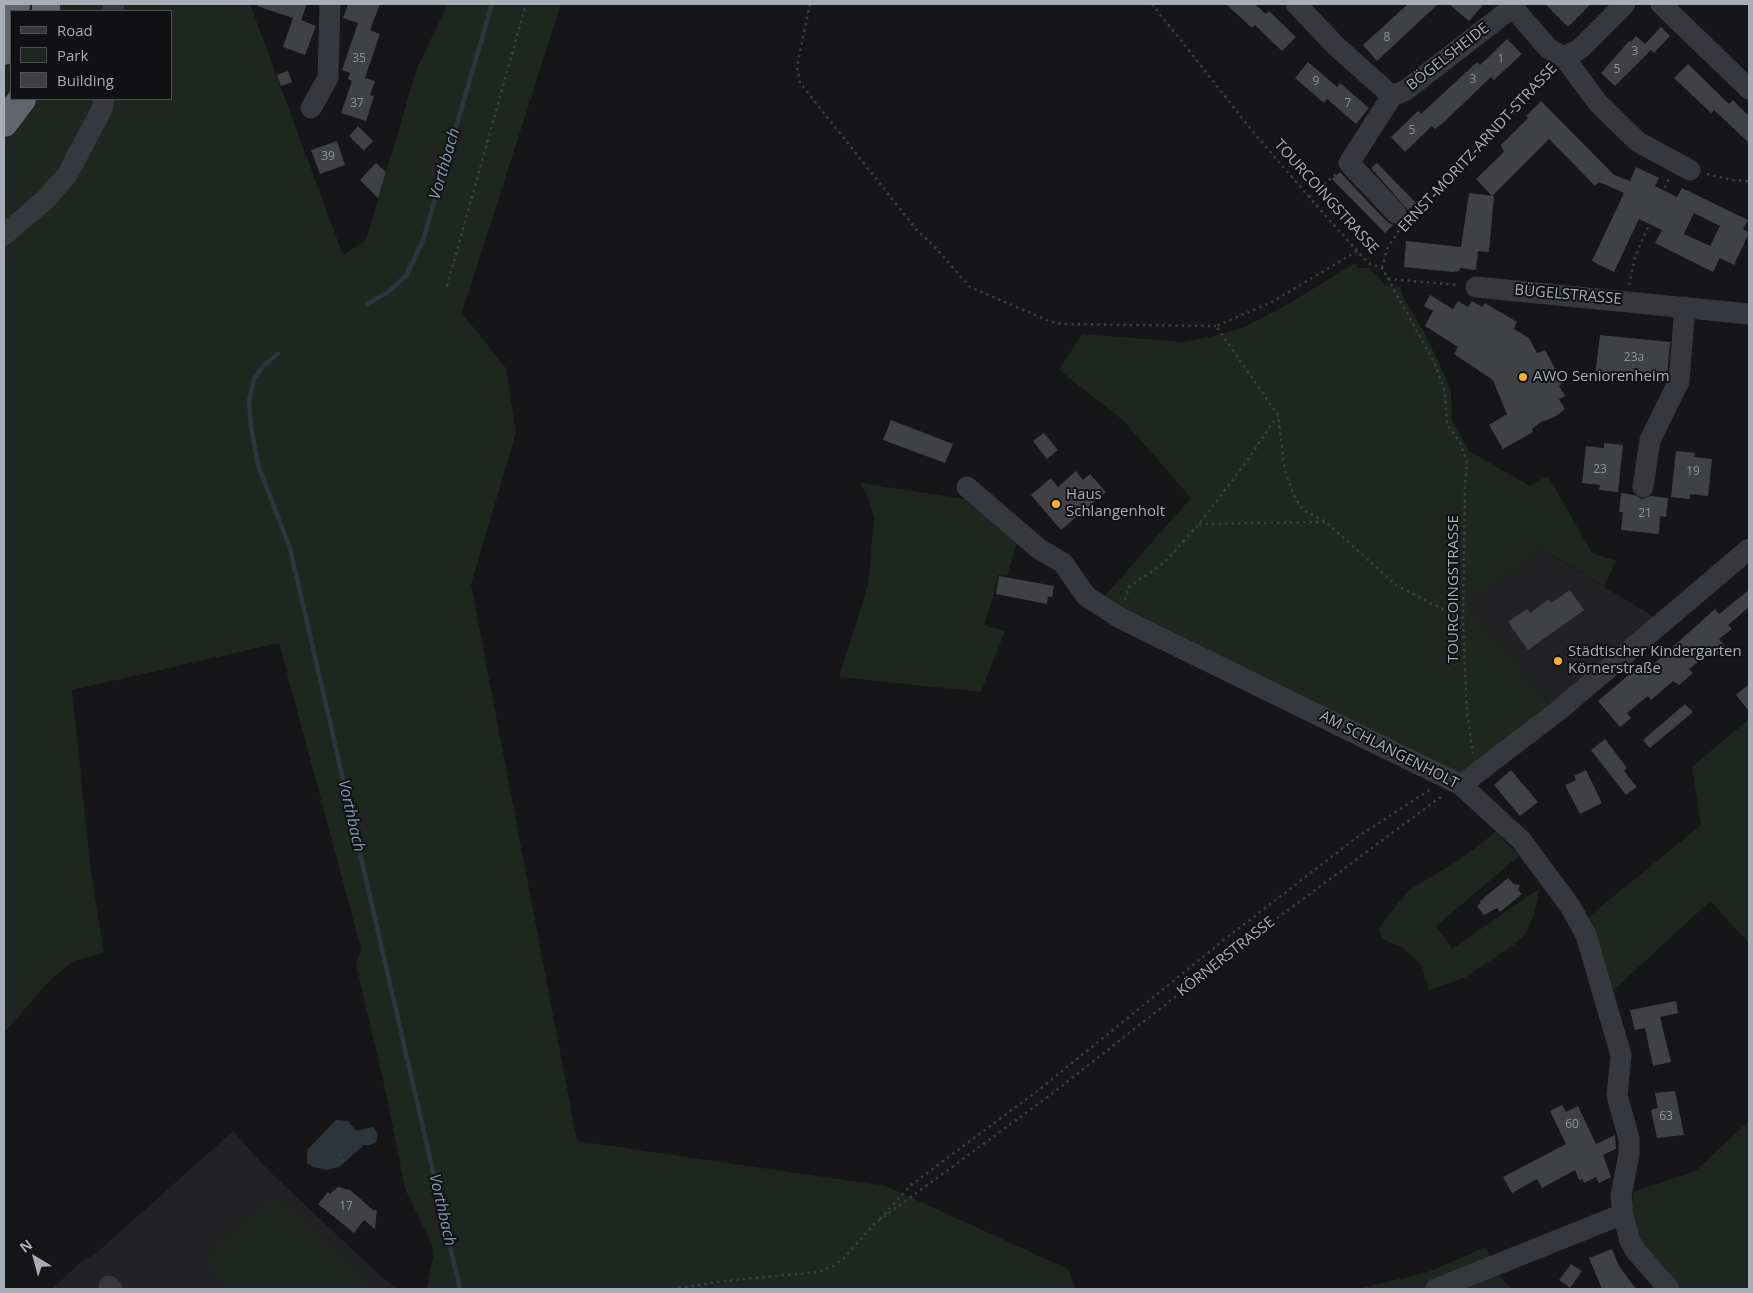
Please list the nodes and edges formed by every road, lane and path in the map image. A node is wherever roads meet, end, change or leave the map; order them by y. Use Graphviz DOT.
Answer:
graph roads {
  1 [pos="330,4"];
  2 [pos="526,4"];
  3 [pos="810,4"];
  4 [pos="1152,4"];
  5 [pos="1296,4"];
  6 [pos="1625,4"];
  7 [pos="1661,4"];
  8 [pos="1511,5"];
  9 [pos="10,34"];
  10 [pos="4,52"];
  11 [pos="1564,57"];
  12 [pos="1749,88"];
  13 [pos="1392,96"];
  14 [pos="21,100"];
  15 [pos="104,100"];
  16 [pos="311,108"];
  17 [pos="4,123"];
  18 [pos="1349,163"];
  19 [pos="1683,167"];
  20 [pos="1749,181"];
  21 [pos="1309,197"];
  22 [pos="1403,219"];
  23 [pos="4,235"];
  24 [pos="1356,251"];
  25 [pos="1382,268"];
  26 [pos="1386,279"];
  27 [pos="447,286"];
  28 [pos="1476,287"];
  29 [pos="1626,301"];
  30 [pos="1685,307"];
  31 [pos="1749,314"];
  32 [pos="1216,326"];
  33 [pos="1278,415"];
  34 [pos="967,487"];
  35 [pos="1643,487"];
  36 [pos="1326,522"];
  37 [pos="1199,524"];
  38 [pos="1749,549"];
  39 [pos="1120,618"];
  40 [pos="1464,621"];
  41 [pos="1469,779"];
  42 [pos="339,1154"];
  43 [pos="345,1164"];
  44 [pos="1623,1214"];
  45 [pos="874,1224"];
  46 [pos="672,1289"];
  47 [pos="1436,1289"];
  48 [pos="1668,1289"];
  1 -- 16 [label="street"];
  2 -- 27 [label="path"];
  3 -- 32 [label="path"];
  4 -- 21 [label="path, TOURCOINGSTRASSE"];
  5 -- 13 [label="street, BÖGELSHEIDE"];
  6 -- 11 [label="street, ERNST-MORITZ-ARNDT-STRASSE"];
  7 -- 12 [label="street"];
  8 -- 11 [label="street, ERNST-MORITZ-ARNDT-STRASSE"];
  8 -- 13 [label="street, BÖGELSHEIDE"];
  9 -- 10 [label="highway"];
  11 -- 19 [label="street, ERNST-MORITZ-ARNDT-STRASSE"];
  11 -- 22 [label="path, ERNST-MORITZ-ARNDT-STRASSE"];
  13 -- 18 [label="street"];
  14 -- 17 [label="highway"];
  15 -- 23 [label="street"];
  18 -- 21 [label="path"];
  18 -- 22 [label="street"];
  19 -- 20 [label="path"];
  19 -- 29 [label="path"];
  21 -- 24 [label="path, TOURCOINGSTRASSE"];
  22 -- 25 [label="path, ERNST-MORITZ-ARNDT-STRASSE"];
  24 -- 25 [label="path, TOURCOINGSTRASSE"];
  24 -- 32 [label="path"];
  25 -- 26 [label="path, TOURCOINGSTRASSE"];
  26 -- 28 [label="path"];
  26 -- 40 [label="path, TOURCOINGSTRASSE"];
  28 -- 29 [label="street, BÜGELSTRASSE"];
  29 -- 30 [label="street, BÜGELSTRASSE"];
  30 -- 31 [label="street, BÜGELSTRASSE"];
  30 -- 35 [label="street"];
  32 -- 33 [label="path"];
  33 -- 36 [label="path"];
  33 -- 37 [label="path"];
  34 -- 39 [label="street, AM SCHLANGENHOLT"];
  36 -- 37 [label="path"];
  36 -- 40 [label="path"];
  37 -- 39 [label="path"];
  38 -- 41 [label="street"];
  39 -- 41 [label="street, AM SCHLANGENHOLT"];
  40 -- 41 [label="path, TOURCOINGSTRASSE"];
  41 -- 44 [label="street, AM SCHLANGENHOLT"];
  41 -- 45 [label="path, KÖRNERSTRASSE"];
  41 -- 45 [label="path"];
  42 -- 43 [label="path"];
  44 -- 47 [label="street"];
  44 -- 48 [label="street, AM SCHLANGENHOLT"];
  45 -- 46 [label="path, KÖRNERSTRASSE"];
}
